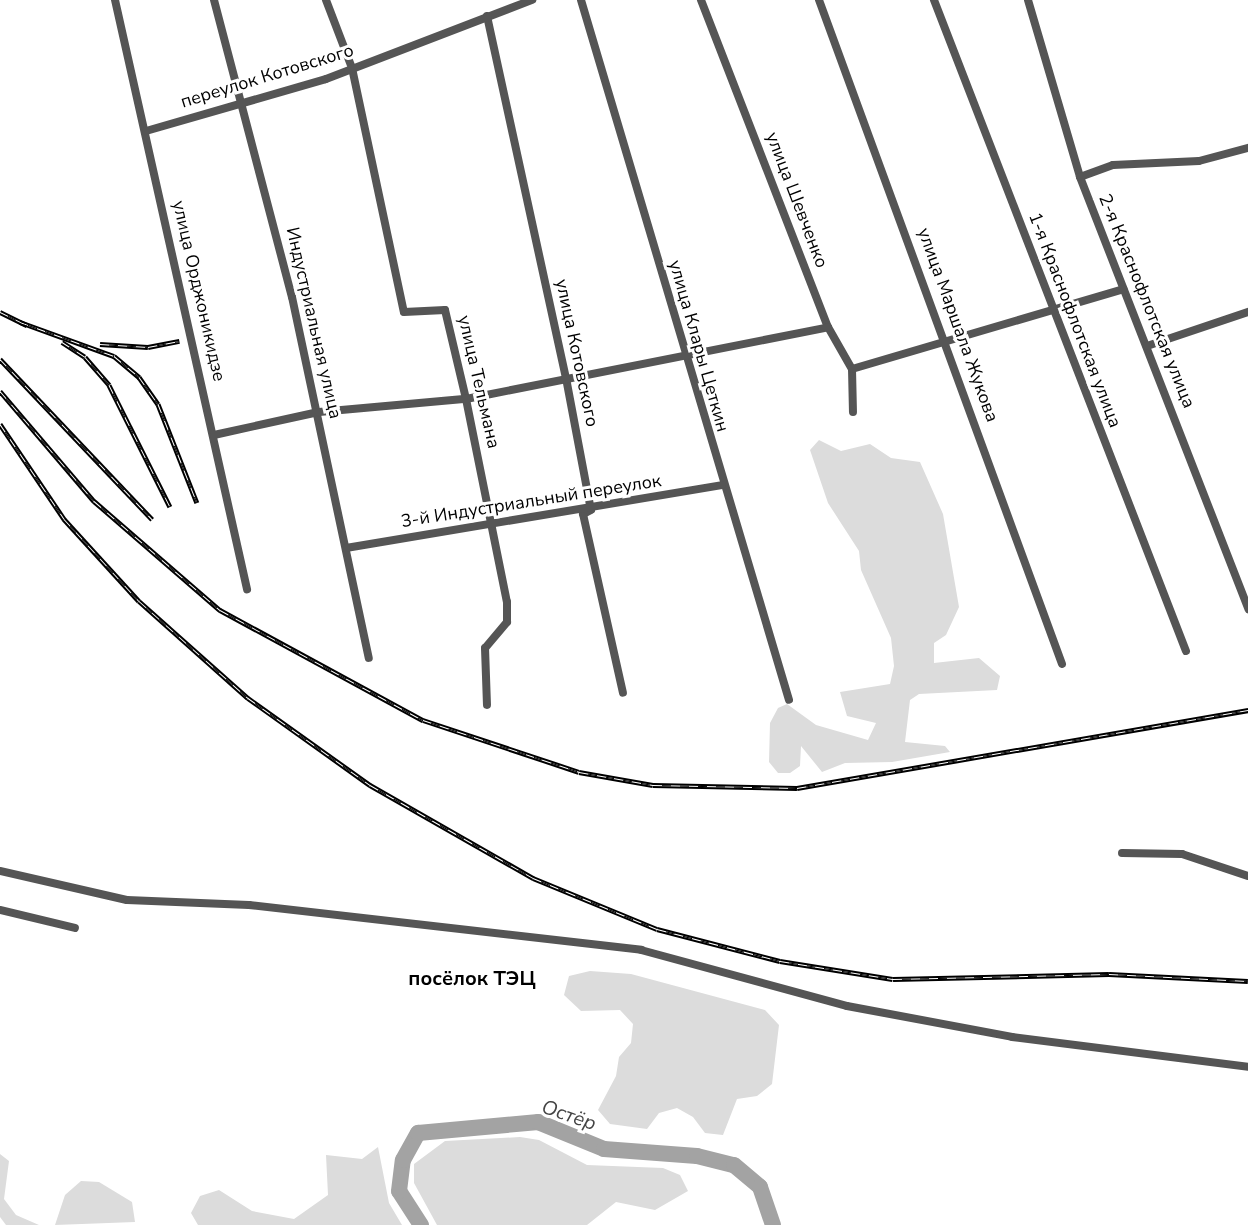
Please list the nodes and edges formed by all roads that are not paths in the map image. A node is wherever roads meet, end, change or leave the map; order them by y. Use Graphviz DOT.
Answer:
graph roads {
  1 [pos="115,0"];
  2 [pos="214,0"];
  3 [pos="326,0"];
  4 [pos="532,0"];
  5 [pos="581,0"];
  6 [pos="701,0"];
  7 [pos="819,0"];
  8 [pos="934,0"];
  9 [pos="1028,0"];
  10 [pos="488,16"];
  11 [pos="352,68"];
  12 [pos="242,101"];
  13 [pos="146,130"];
  14 [pos="1248,148"];
  15 [pos="1080,177"];
  16 [pos="1123,289"];
  17 [pos="1248,312"];
  18 [pos="1051,313"];
  19 [pos="828,327"];
  20 [pos="947,343"];
  21 [pos="1147,346"];
  22 [pos="684,355"];
  23 [pos="852,369"];
  24 [pos="566,378"];
  25 [pos="466,399"];
  26 [pos="319,412"];
  27 [pos="853,412"];
  28 [pos="214,435"];
  29 [pos="722,484"];
  30 [pos="591,510"];
  31 [pos="494,524"];
  32 [pos="346,548"];
  33 [pos="247,589"];
  34 [pos="1248,609"];
  35 [pos="1186,651"];
  36 [pos="369,658"];
  37 [pos="1062,663"];
  38 [pos="623,693"];
  39 [pos="789,700"];
  40 [pos="487,705"];
  41 [pos="1122,853"];
  42 [pos="0,871"];
  43 [pos="1248,876"];
  44 [pos="0,910"];
  45 [pos="75,928"];
  46 [pos="1248,1067"];
  1 -- 13 [label="street, улица Орджоникидзе"];
  2 -- 12 [label="street, Индустриальная улица"];
  3 -- 11 [label="street, улица Тельмана"];
  4 -- 10 [label="street, переулок Котовского"];
  5 -- 22 [label="street, улица Клары Цеткин"];
  6 -- 19 [label="street, улица Шевченко"];
  7 -- 20 [label="street, улица Маршала Жукова"];
  8 -- 18 [label="street, 1-я Краснофлотская улица"];
  9 -- 15 [label="street, 2-я Краснофлотская улица"];
  10 -- 11 [label="street, переулок Котовского"];
  10 -- 24 [label="street, улица Котовского"];
  11 -- 12 [label="street, переулок Котовского"];
  11 -- 25 [label="street, улица Тельмана"];
  12 -- 13 [label="street, переулок Котовского"];
  12 -- 26 [label="street, Индустриальная улица"];
  13 -- 28 [label="street, улица Орджоникидзе"];
  14 -- 15 [label="street"];
  15 -- 16 [label="street, 2-я Краснофлотская улица"];
  16 -- 18 [label="street"];
  16 -- 21 [label="street, 2-я Краснофлотская улица"];
  17 -- 21 [label="street"];
  18 -- 20 [label="street"];
  18 -- 35 [label="street, 1-я Краснофлотская улица"];
  19 -- 22 [label="street"];
  19 -- 23 [label="street, улица Шевченко"];
  20 -- 23 [label="street"];
  20 -- 37 [label="street, улица Маршала Жукова"];
  21 -- 34 [label="street, 2-я Краснофлотская улица"];
  22 -- 24 [label="street"];
  22 -- 29 [label="street, улица Клары Цеткин"];
  23 -- 27 [label="street, улица Шевченко"];
  24 -- 25 [label="street"];
  24 -- 30 [label="street, улица Котовского"];
  25 -- 26 [label="street"];
  25 -- 31 [label="street, улица Тельмана"];
  26 -- 28 [label="street"];
  26 -- 32 [label="street, Индустриальная улица"];
  28 -- 33 [label="street, улица Орджоникидзе"];
  29 -- 30 [label="street, 3-й Индустриальный переулок"];
  29 -- 39 [label="street, улица Клары Цеткин"];
  30 -- 31 [label="street, 3-й Индустриальный переулок"];
  30 -- 38 [label="street, улица Котовского"];
  31 -- 32 [label="street, 3-й Индустриальный переулок"];
  31 -- 40 [label="street, улица Тельмана"];
  32 -- 36 [label="street, Индустриальная улица"];
  41 -- 43 [label="street"];
  42 -- 46 [label="street"];
  44 -- 45 [label="street"];
}
